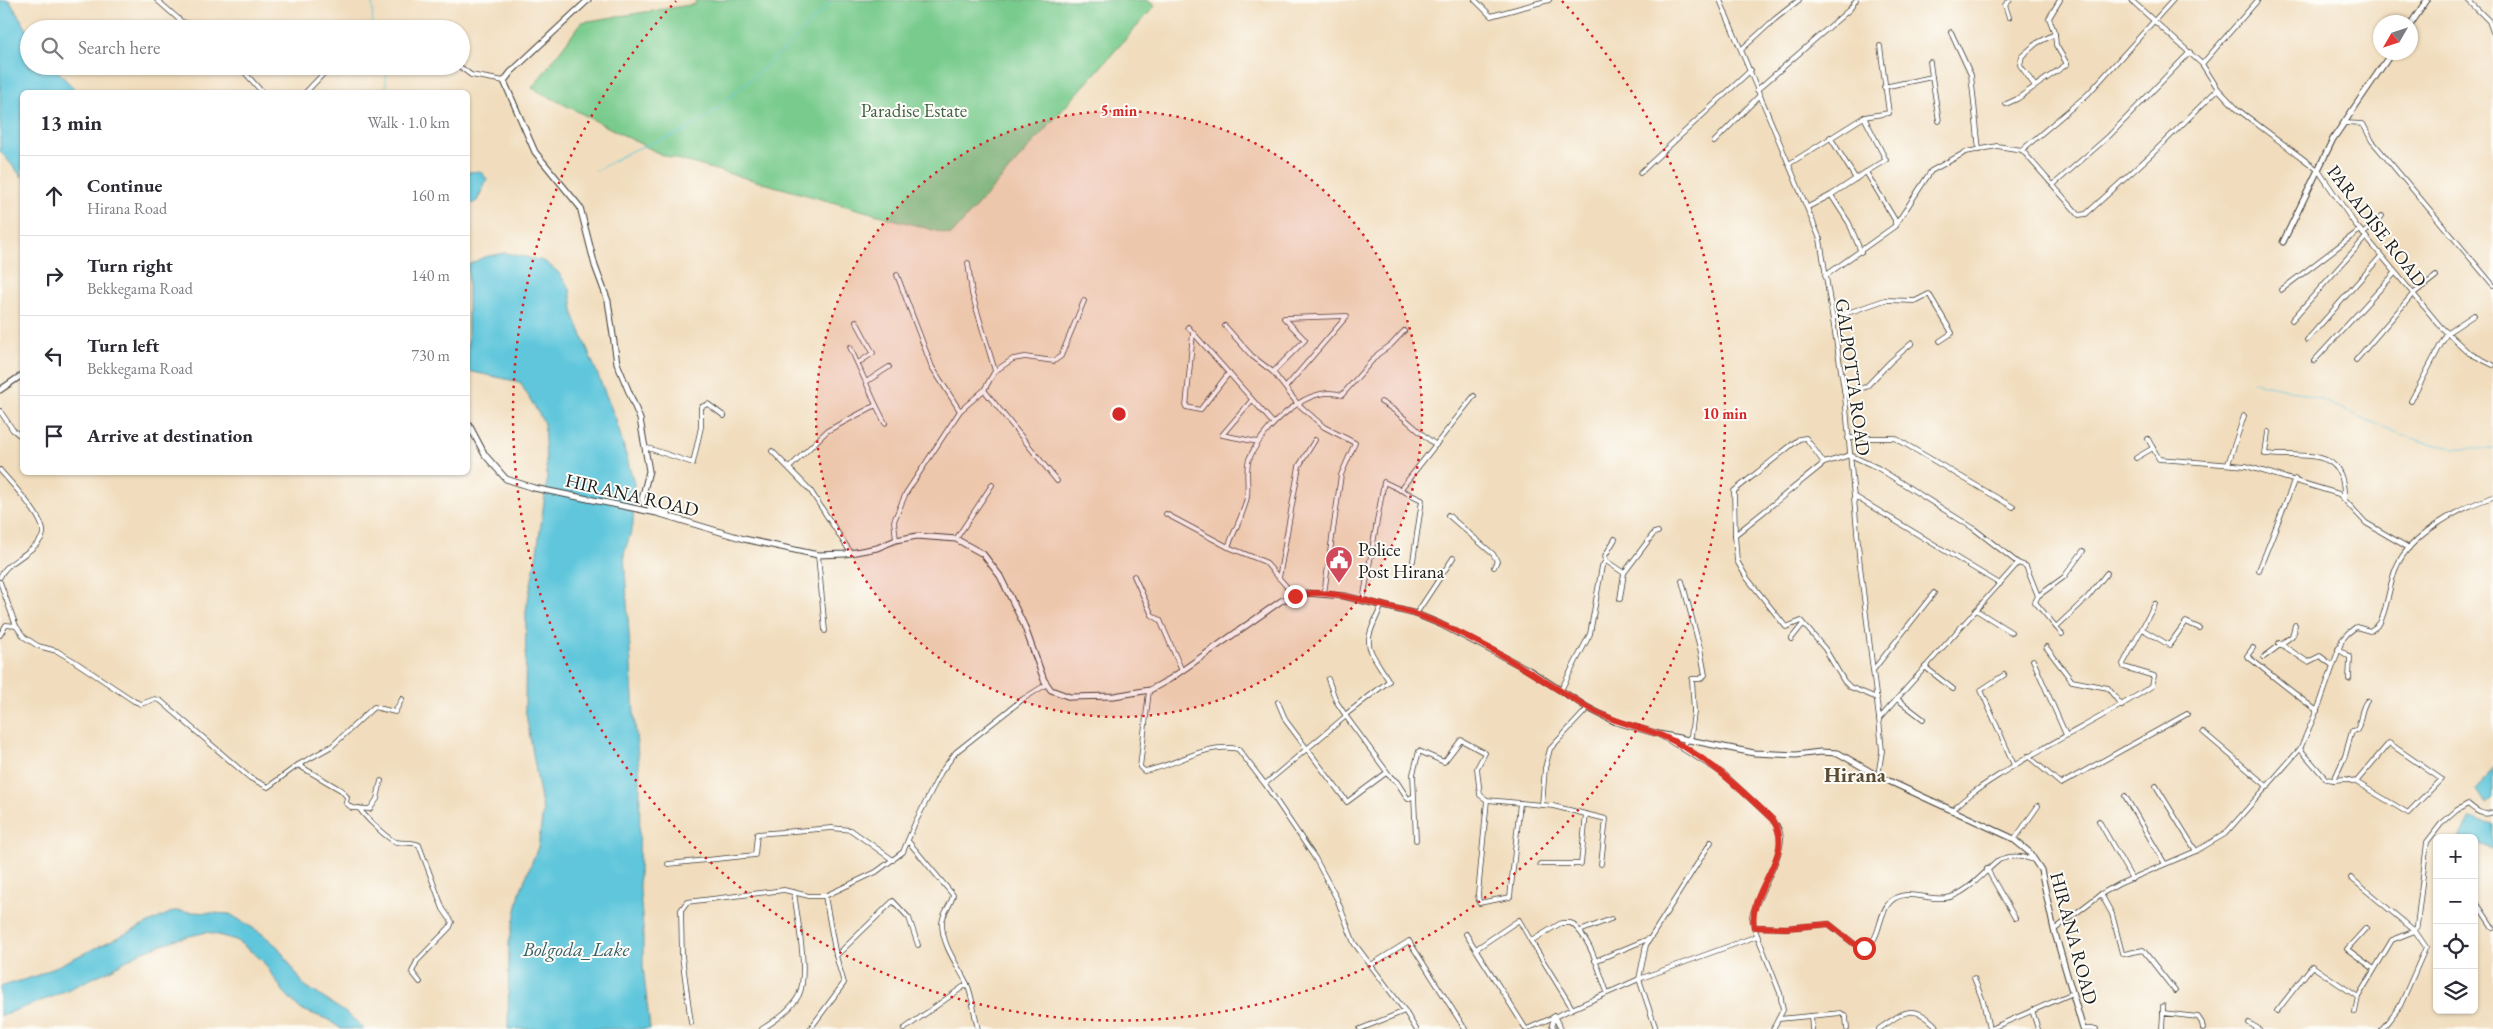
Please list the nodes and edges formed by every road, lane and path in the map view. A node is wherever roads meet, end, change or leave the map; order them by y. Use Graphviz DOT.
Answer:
graph roads {
  1 [pos="157,0"];
  2 [pos="588,0"];
  3 [pos="1475,0"];
  4 [pos="1550,0"];
  5 [pos="1720,0"];
  6 [pos="1799,0"];
  7 [pos="1856,0"];
  8 [pos="2010,0"];
  9 [pos="2060,0"];
  10 [pos="2131,0"];
  11 [pos="2173,0"];
  12 [pos="2258,0"];
  13 [pos="2427,0"];
  14 [pos="2468,0"];
  15 [pos="2417,15"];
  16 [pos="2009,17"];
  17 [pos="180,20"];
  18 [pos="2153,20"];
  19 [pos="1951,32"];
  20 [pos="2493,32"];
  21 [pos="2055,34"];
  22 [pos="1880,46"];
  23 [pos="1742,49"];
  24 [pos="2190,52"];
  25 [pos="2387,60"];
  26 [pos="1930,62"];
  27 [pos="2202,64"];
  28 [pos="1751,70"];
  29 [pos="470,74"];
  30 [pos="248,75"];
  31 [pos="322,75"];
  32 [pos="1932,78"];
  33 [pos="504,81"];
  34 [pos="2035,86"];
  35 [pos="1884,87"];
  36 [pos="2218,89"];
  37 [pos="260,90"];
  38 [pos="308,90"];
  39 [pos="1757,90"];
  40 [pos="1759,96"];
  41 [pos="2006,104"];
  42 [pos="1864,117"];
  43 [pos="1939,121"];
  44 [pos="2344,123"];
  45 [pos="1830,137"];
  46 [pos="1714,142"];
  47 [pos="1979,150"];
  48 [pos="2022,150"];
  49 [pos="1789,164"];
  50 [pos="2318,170"];
  51 [pos="1866,172"];
  52 [pos="1640,173"];
  53 [pos="1856,179"];
  54 [pos="2053,185"];
  55 [pos="1831,195"];
  56 [pos="1808,207"];
  57 [pos="2382,216"];
  58 [pos="1895,226"];
  59 [pos="2360,230"];
  60 [pos="2365,236"];
  61 [pos="2283,242"];
  62 [pos="1861,252"];
  63 [pos="2381,256"];
  64 [pos="968,263"];
  65 [pos="2395,273"];
  66 [pos="897,275"];
  67 [pos="1826,276"];
  68 [pos="2436,276"];
  69 [pos="2493,286"];
  70 [pos="2281,290"];
  71 [pos="2413,294"];
  72 [pos="1084,301"];
  73 [pos="2474,315"];
  74 [pos="1833,318"];
  75 [pos="2292,320"];
  76 [pos="856,321"];
  77 [pos="1225,326"];
  78 [pos="1188,327"];
  79 [pos="1404,331"];
  80 [pos="1193,333"];
  81 [pos="2447,333"];
  82 [pos="2306,340"];
  83 [pos="1940,341"];
  84 [pos="1912,343"];
  85 [pos="850,347"];
  86 [pos="2356,360"];
  87 [pos="2314,361"];
  88 [pos="858,363"];
  89 [pos="2493,365"];
  90 [pos="889,367"];
  91 [pos="995,371"];
  92 [pos="1273,372"];
  93 [pos="1229,374"];
  94 [pos="20,376"];
  95 [pos="866,382"];
  96 [pos="1286,387"];
  97 [pos="0,390"];
  98 [pos="984,390"];
  99 [pos="1844,392"];
  100 [pos="1474,396"];
  101 [pos="1252,400"];
  102 [pos="2411,401"];
  103 [pos="1381,402"];
  104 [pos="1297,403"];
  105 [pos="876,405"];
  106 [pos="0,410"];
  107 [pos="960,411"];
  108 [pos="724,416"];
  109 [pos="2244,416"];
  110 [pos="885,423"];
  111 [pos="1273,423"];
  112 [pos="470,426"];
  113 [pos="2268,432"];
  114 [pos="20,435"];
  115 [pos="1848,438"];
  116 [pos="2148,439"];
  117 [pos="1316,440"];
  118 [pos="1258,442"];
  119 [pos="1436,445"];
  120 [pos="645,448"];
  121 [pos="2153,448"];
  122 [pos="772,451"];
  123 [pos="1850,455"];
  124 [pos="2136,458"];
  125 [pos="1824,463"];
  126 [pos="2228,464"];
  127 [pos="790,467"];
  128 [pos="0,470"];
  129 [pos="2294,479"];
  130 [pos="1057,481"];
  131 [pos="992,485"];
  132 [pos="1400,490"];
  133 [pos="1854,496"];
  134 [pos="2493,497"];
  135 [pos="2344,499"];
  136 [pos="2013,507"];
  137 [pos="1166,514"];
  138 [pos="1448,515"];
  139 [pos="670,517"];
  140 [pos="1658,532"];
  141 [pos="1735,535"];
  142 [pos="956,539"];
  143 [pos="1615,539"];
  144 [pos="896,540"];
  145 [pos="1228,548"];
  146 [pos="2409,548"];
  147 [pos="2083,551"];
  148 [pos="851,553"];
  149 [pos="818,555"];
  150 [pos="1453,558"];
  151 [pos="1413,561"];
  152 [pos="1606,561"];
  153 [pos="2018,563"];
  154 [pos="1494,567"];
  155 [pos="2259,570"];
  156 [pos="2107,573"];
  157 [pos="1624,574"];
  158 [pos="1134,576"];
  159 [pos="0,577"];
  160 [pos="1279,578"];
  161 [pos="1682,581"];
  162 [pos="0,582"];
  163 [pos="2000,584"];
  164 [pos="1934,593"];
  165 [pos="1324,594"];
  166 [pos="1295,596"];
  167 [pos="2038,596"];
  168 [pos="1620,599"];
  169 [pos="1363,600"];
  170 [pos="2155,604"];
  171 [pos="1382,605"];
  172 [pos="1976,610"];
  173 [pos="1416,614"];
  174 [pos="1803,624"];
  175 [pos="2295,625"];
  176 [pos="16,626"];
  177 [pos="2056,627"];
  178 [pos="2199,628"];
  179 [pos="2142,629"];
  180 [pos="825,631"];
  181 [pos="2011,632"];
  182 [pos="2062,634"];
  183 [pos="0,636"];
  184 [pos="1791,639"];
  185 [pos="2279,643"];
  186 [pos="2046,647"];
  187 [pos="2253,648"];
  188 [pos="2338,649"];
  189 [pos="2264,657"];
  190 [pos="2033,660"];
  191 [pos="2332,665"];
  192 [pos="1925,667"];
  193 [pos="1874,669"];
  194 [pos="1182,671"];
  195 [pos="2004,675"];
  196 [pos="1328,679"];
  197 [pos="2349,679"];
  198 [pos="1047,684"];
  199 [pos="1953,689"];
  200 [pos="1149,690"];
  201 [pos="1561,690"];
  202 [pos="1877,698"];
  203 [pos="402,699"];
  204 [pos="1897,699"];
  205 [pos="2367,701"];
  206 [pos="1278,702"];
  207 [pos="2122,706"];
  208 [pos="1588,708"];
  209 [pos="2317,711"];
  210 [pos="2187,714"];
  211 [pos="1345,716"];
  212 [pos="1879,719"];
  213 [pos="1923,719"];
  214 [pos="2203,732"];
  215 [pos="1659,734"];
  216 [pos="2066,736"];
  217 [pos="1688,740"];
  218 [pos="1306,747"];
  219 [pos="1682,748"];
  220 [pos="2300,748"];
  221 [pos="2028,756"];
  222 [pos="298,765"];
  223 [pos="2014,766"];
  224 [pos="1390,776"];
  225 [pos="1878,776"];
  226 [pos="2334,780"];
  227 [pos="381,781"];
  228 [pos="2356,782"];
  229 [pos="1264,784"];
  230 [pos="2156,786"];
  231 [pos="2268,787"];
  232 [pos="2125,796"];
  233 [pos="1412,797"];
  234 [pos="1487,800"];
  235 [pos="1520,803"];
  236 [pos="1542,805"];
  237 [pos="2038,806"];
  238 [pos="359,808"];
  239 [pos="1952,811"];
  240 [pos="2493,812"];
  241 [pos="1586,814"];
  242 [pos="2099,821"];
  243 [pos="1416,840"];
  244 [pos="2014,840"];
  245 [pos="908,841"];
  246 [pos="1711,842"];
  247 [pos="2196,851"];
  248 [pos="893,860"];
  249 [pos="2034,860"];
  250 [pos="668,864"];
  251 [pos="1540,864"];
  252 [pos="1601,864"];
  253 [pos="2166,864"];
  254 [pos="1988,869"];
  255 [pos="2351,878"];
  256 [pos="2132,879"];
  257 [pos="794,892"];
  258 [pos="2101,894"];
  259 [pos="825,896"];
  260 [pos="2478,905"];
  261 [pos="2015,918"];
  262 [pos="1611,919"];
  263 [pos="1754,927"];
  264 [pos="2366,928"];
  265 [pos="2493,928"];
  266 [pos="2054,930"];
  267 [pos="1580,931"];
  268 [pos="2415,931"];
  269 [pos="1466,934"];
  270 [pos="1757,936"];
  271 [pos="1648,939"];
  272 [pos="1531,941"];
  273 [pos="918,945"];
  274 [pos="1476,949"];
  275 [pos="836,956"];
  276 [pos="1595,961"];
  277 [pos="1371,965"];
  278 [pos="2374,969"];
  279 [pos="1974,978"];
  280 [pos="1639,979"];
  281 [pos="420,982"];
  282 [pos="967,984"];
  283 [pos="1607,992"];
  284 [pos="2175,992"];
  285 [pos="2072,993"];
  286 [pos="2358,997"];
  287 [pos="2163,1006"];
  288 [pos="1572,1008"];
  289 [pos="1405,1010"];
  290 [pos="2032,1010"];
  291 [pos="2277,1011"];
  292 [pos="2354,1012"];
  293 [pos="2163,1013"];
  294 [pos="1554,1016"];
  295 [pos="1811,1016"];
  296 [pos="1779,1019"];
  297 [pos="691,1023"];
  298 [pos="2249,1023"];
  299 [pos="1553,1027"];
  300 [pos="762,1029"];
  301 [pos="810,1029"];
  302 [pos="904,1029"];
  303 [pos="978,1029"];
  304 [pos="1360,1029"];
  305 [pos="1416,1029"];
  306 [pos="1465,1029"];
  307 [pos="1526,1029"];
  308 [pos="1546,1029"];
  309 [pos="1561,1029"];
  310 [pos="1656,1029"];
  311 [pos="1773,1029"];
  312 [pos="1812,1029"];
  313 [pos="1847,1029"];
  314 [pos="1879,1029"];
  315 [pos="1939,1029"];
  316 [pos="1990,1029"];
  317 [pos="2038,1029"];
  318 [pos="2083,1029"];
  319 [pos="2096,1029"];
  320 [pos="2162,1029"];
  321 [pos="2202,1029"];
  322 [pos="2259,1029"];
  323 [pos="2382,1029"];
  1 -- 17 [label="street"];
  2 -- 33 [label="street"];
  3 -- 4 [label="street"];
  5 -- 23 [label="street, GALPOTTA ROAD"];
  6 -- 23 [label="street"];
  7 -- 39 [label="street"];
  8 -- 16 [label="street"];
  9 -- 21 [label="street"];
  10 -- 18 [label="street, PARADISE ROAD"];
  11 -- 18 [label="street"];
  12 -- 27 [label="street"];
  13 -- 15 [label="street"];
  14 -- 20 [label="street"];
  18 -- 24 [label="street, PARADISE ROAD"];
  18 -- 48 [label="street"];
  19 -- 47 [label="street"];
  21 -- 34 [label="street"];
  21 -- 34 [label="street"];
  22 -- 35 [label="street"];
  23 -- 28 [label="street, GALPOTTA ROAD"];
  24 -- 27 [label="street, PARADISE ROAD"];
  24 -- 54 [label="street"];
  25 -- 44 [label="street"];
  26 -- 32 [label="street"];
  27 -- 36 [label="street, PARADISE ROAD"];
  28 -- 39 [label="street, GALPOTTA ROAD"];
  28 -- 52 [label="street"];
  29 -- 33 [label="street"];
  30 -- 37 [label="street"];
  31 -- 38 [label="street"];
  32 -- 35 [label="street"];
  32 -- 43 [label="street"];
  33 -- 120 [label="street"];
  34 -- 41 [label="street"];
  35 -- 42 [label="street"];
  36 -- 50 [label="street, PARADISE ROAD"];
  36 -- 54 [label="street"];
  39 -- 40 [label="street, GALPOTTA ROAD"];
  40 -- 46 [label="street"];
  40 -- 49 [label="street, GALPOTTA ROAD"];
  42 -- 45 [label="street"];
  42 -- 51 [label="street"];
  44 -- 50 [label="street"];
  44 -- 69 [label="street"];
  45 -- 49 [label="street"];
  45 -- 53 [label="street"];
  47 -- 48 [label="street"];
  47 -- 58 [label="street"];
  48 -- 54 [label="street"];
  49 -- 56 [label="street, GALPOTTA ROAD"];
  50 -- 59 [label="street, PARADISE ROAD"];
  50 -- 61 [label="street"];
  51 -- 53 [label="street"];
  51 -- 58 [label="street"];
  53 -- 55 [label="street"];
  55 -- 56 [label="street"];
  55 -- 62 [label="street"];
  56 -- 67 [label="street, GALPOTTA ROAD"];
  57 -- 60 [label="street"];
  58 -- 62 [label="street"];
  59 -- 60 [label="street, PARADISE ROAD"];
  59 -- 70 [label="street"];
  60 -- 63 [label="street, PARADISE ROAD"];
  60 -- 75 [label="street"];
  62 -- 67 [label="street"];
  63 -- 65 [label="street, PARADISE ROAD"];
  63 -- 82 [label="street"];
  64 -- 91 [label="street"];
  65 -- 71 [label="street, PARADISE ROAD"];
  65 -- 87 [label="street"];
  66 -- 107 [label="street"];
  67 -- 74 [label="street, GALPOTTA ROAD"];
  68 -- 71 [label="street"];
  71 -- 81 [label="street, PARADISE ROAD"];
  71 -- 86 [label="street"];
  72 -- 91 [label="street"];
  73 -- 81 [label="street"];
  74 -- 83 [label="street"];
  74 -- 99 [label="street, GALPOTTA ROAD"];
  76 -- 88 [label="street"];
  77 -- 92 [label="street"];
  78 -- 80 [label="street"];
  79 -- 104 [label="street"];
  80 -- 93 [label="street"];
  80 -- 93 [label="street"];
  81 -- 89 [label="street, PARADISE ROAD"];
  81 -- 102 [label="street"];
  84 -- 99 [label="street"];
  85 -- 88 [label="street"];
  88 -- 95 [label="street"];
  90 -- 95 [label="street"];
  91 -- 98 [label="street"];
  92 -- 96 [label="street"];
  92 -- 96 [label="street"];
  93 -- 101 [label="street"];
  94 -- 97 [label="street"];
  95 -- 105 [label="street"];
  96 -- 104 [label="street"];
  98 -- 107 [label="street"];
  98 -- 130 [label="street"];
  99 -- 115 [label="street, GALPOTTA ROAD"];
  100 -- 119 [label="street"];
  101 -- 111 [label="street"];
  101 -- 118 [label="street"];
  103 -- 119 [label="street"];
  104 -- 111 [label="street"];
  104 -- 165 [label="street"];
  105 -- 110 [label="street"];
  105 -- 127 [label="street"];
  106 -- 114 [label="street"];
  107 -- 144 [label="street"];
  108 -- 120 [label="street"];
  109 -- 126 [label="street"];
  111 -- 118 [label="street"];
  112 -- 139 [label="street, HIRANA ROAD"];
  113 -- 135 [label="street"];
  115 -- 123 [label="street, GALPOTTA ROAD"];
  115 -- 136 [label="street"];
  116 -- 121 [label="street"];
  117 -- 160 [label="street"];
  118 -- 145 [label="street"];
  119 -- 132 [label="street"];
  120 -- 139 [label="street"];
  121 -- 124 [label="street"];
  121 -- 126 [label="street"];
  122 -- 127 [label="street"];
  123 -- 125 [label="street"];
  123 -- 133 [label="street, GALPOTTA ROAD"];
  123 -- 153 [label="street"];
  125 -- 141 [label="street"];
  125 -- 141 [label="street"];
  126 -- 129 [label="street"];
  127 -- 148 [label="street"];
  128 -- 159 [label="street"];
  129 -- 135 [label="street"];
  129 -- 155 [label="street"];
  131 -- 142 [label="street"];
  132 -- 151 [label="street"];
  132 -- 169 [label="street"];
  133 -- 163 [label="street"];
  133 -- 193 [label="street, GALPOTTA ROAD"];
  134 -- 146 [label="street"];
  135 -- 146 [label="street"];
  137 -- 145 [label="street"];
  138 -- 154 [label="street"];
  139 -- 149 [label="street, HIRANA ROAD"];
  140 -- 157 [label="street"];
  141 -- 174 [label="street"];
  142 -- 144 [label="street, HIRANA ROAD"];
  142 -- 198 [label="street"];
  143 -- 152 [label="street"];
  144 -- 148 [label="street, HIRANA ROAD"];
  145 -- 160 [label="street"];
  146 -- 188 [label="street"];
  147 -- 167 [label="street"];
  148 -- 149 [label="street, HIRANA ROAD"];
  149 -- 180 [label="street"];
  150 -- 173 [label="street"];
  152 -- 157 [label="street"];
  152 -- 201 [label="street"];
  153 -- 163 [label="street"];
  153 -- 167 [label="street"];
  156 -- 177 [label="street"];
  157 -- 168 [label="street"];
  158 -- 194 [label="street"];
  160 -- 166 [label="street"];
  161 -- 217 [label="street"];
  162 -- 176 [label="street"];
  163 -- 172 [label="street"];
  164 -- 193 [label="street"];
  165 -- 166 [label="street"];
  165 -- 169 [label="street"];
  166 -- 194 [label="street"];
  167 -- 177 [label="street"];
  169 -- 171 [label="street"];
  170 -- 179 [label="street"];
  171 -- 173 [label="street"];
  171 -- 211 [label="street"];
  172 -- 181 [label="street"];
  172 -- 192 [label="street"];
  173 -- 201 [label="street"];
  174 -- 184 [label="street"];
  174 -- 202 [label="street"];
  175 -- 185 [label="street"];
  176 -- 183 [label="street"];
  176 -- 222 [label="street"];
  177 -- 182 [label="street"];
  178 -- 179 [label="street"];
  179 -- 207 [label="street"];
  185 -- 189 [label="street"];
  185 -- 191 [label="street"];
  186 -- 207 [label="street"];
  187 -- 209 [label="street"];
  188 -- 191 [label="street"];
  188 -- 197 [label="street"];
  190 -- 216 [label="street"];
  191 -- 209 [label="street"];
  192 -- 199 [label="street"];
  192 -- 204 [label="street"];
  193 -- 202 [label="street, GALPOTTA ROAD"];
  194 -- 200 [label="street"];
  195 -- 223 [label="street"];
  196 -- 211 [label="street"];
  198 -- 200 [label="street"];
  198 -- 245 [label="street"];
  200 -- 229 [label="street"];
  201 -- 208 [label="street"];
  202 -- 212 [label="street, GALPOTTA ROAD"];
  203 -- 222 [label="street"];
  204 -- 212 [label="street"];
  204 -- 213 [label="street"];
  205 -- 226 [label="street"];
  206 -- 218 [label="street"];
  207 -- 216 [label="street"];
  208 -- 215 [label="street"];
  208 -- 236 [label="street"];
  209 -- 220 [label="street"];
  210 -- 221 [label="street"];
  211 -- 218 [label="street"];
  211 -- 224 [label="street"];
  212 -- 225 [label="street, GALPOTTA ROAD"];
  214 -- 231 [label="street"];
  215 -- 217 [label="street"];
  215 -- 219 [label="street"];
  216 -- 221 [label="street"];
  217 -- 219 [label="street"];
  217 -- 225 [label="street"];
  218 -- 224 [label="street"];
  218 -- 229 [label="street"];
  219 -- 263 [label="street"];
  220 -- 226 [label="street"];
  220 -- 231 [label="street"];
  221 -- 223 [label="street"];
  222 -- 238 [label="street"];
  223 -- 239 [label="street"];
  224 -- 233 [label="street"];
  225 -- 239 [label="street"];
  226 -- 228 [label="street"];
  227 -- 238 [label="street"];
  228 -- 228 [label="street"];
  229 -- 277 [label="street"];
  230 -- 247 [label="street"];
  231 -- 247 [label="street"];
  232 -- 253 [label="street"];
  233 -- 234 [label="street"];
  233 -- 243 [label="street"];
  234 -- 235 [label="street"];
  234 -- 235 [label="street"];
  235 -- 236 [label="street"];
  236 -- 241 [label="street"];
  237 -- 244 [label="street"];
  238 -- 281 [label="street"];
  239 -- 244 [label="street"];
  240 -- 268 [label="street"];
  241 -- 251 [label="street"];
  241 -- 252 [label="street"];
  242 -- 256 [label="street"];
  244 -- 249 [label="street"];
  245 -- 248 [label="street"];
  245 -- 282 [label="street"];
  246 -- 271 [label="street"];
  247 -- 253 [label="street"];
  248 -- 250 [label="street"];
  248 -- 259 [label="street"];
  249 -- 254 [label="street, HIRANA ROAD"];
  249 -- 266 [label="street, HIRANA ROAD"];
  253 -- 256 [label="street"];
  254 -- 261 [label="street"];
  254 -- 263 [label="street, HIRANA ROAD"];
  255 -- 268 [label="street"];
  256 -- 258 [label="street"];
  257 -- 259 [label="street"];
  257 -- 297 [label="street"];
  257 -- 300 [label="street"];
  258 -- 266 [label="street"];
  258 -- 284 [label="street"];
  259 -- 275 [label="street"];
  260 -- 265 [label="street"];
  262 -- 267 [label="street"];
  263 -- 270 [label="street"];
  264 -- 278 [label="street"];
  266 -- 285 [label="street, HIRANA ROAD"];
  267 -- 272 [label="street"];
  267 -- 276 [label="street"];
  268 -- 278 [label="street"];
  268 -- 323 [label="street"];
  269 -- 274 [label="street"];
  270 -- 280 [label="street"];
  270 -- 296 [label="street"];
  271 -- 276 [label="street"];
  271 -- 280 [label="street"];
  272 -- 274 [label="street"];
  272 -- 288 [label="street"];
  273 -- 275 [label="street"];
  274 -- 307 [label="street"];
  275 -- 301 [label="street"];
  276 -- 283 [label="street"];
  277 -- 289 [label="street"];
  277 -- 306 [label="street"];
  278 -- 286 [label="street"];
  279 -- 316 [label="street"];
  280 -- 283 [label="street"];
  280 -- 310 [label="street"];
  282 -- 302 [label="street"];
  282 -- 303 [label="street"];
  283 -- 288 [label="street"];
  285 -- 290 [label="street"];
  285 -- 318 [label="street, HIRANA ROAD"];
  286 -- 291 [label="street"];
  286 -- 292 [label="street"];
  287 -- 293 [label="street"];
  288 -- 294 [label="street"];
  289 -- 304 [label="street"];
  289 -- 305 [label="street"];
  290 -- 316 [label="street"];
  290 -- 317 [label="street"];
  293 -- 320 [label="street"];
  293 -- 321 [label="street"];
  294 -- 299 [label="street"];
  294 -- 307 [label="street"];
  294 -- 309 [label="street"];
  295 -- 296 [label="street"];
  295 -- 312 [label="street"];
  295 -- 313 [label="street"];
  296 -- 311 [label="street"];
  298 -- 322 [label="street"];
  299 -- 308 [label="street"];
  314 -- 315 [label="street"];
  318 -- 319 [label="street"];
}
